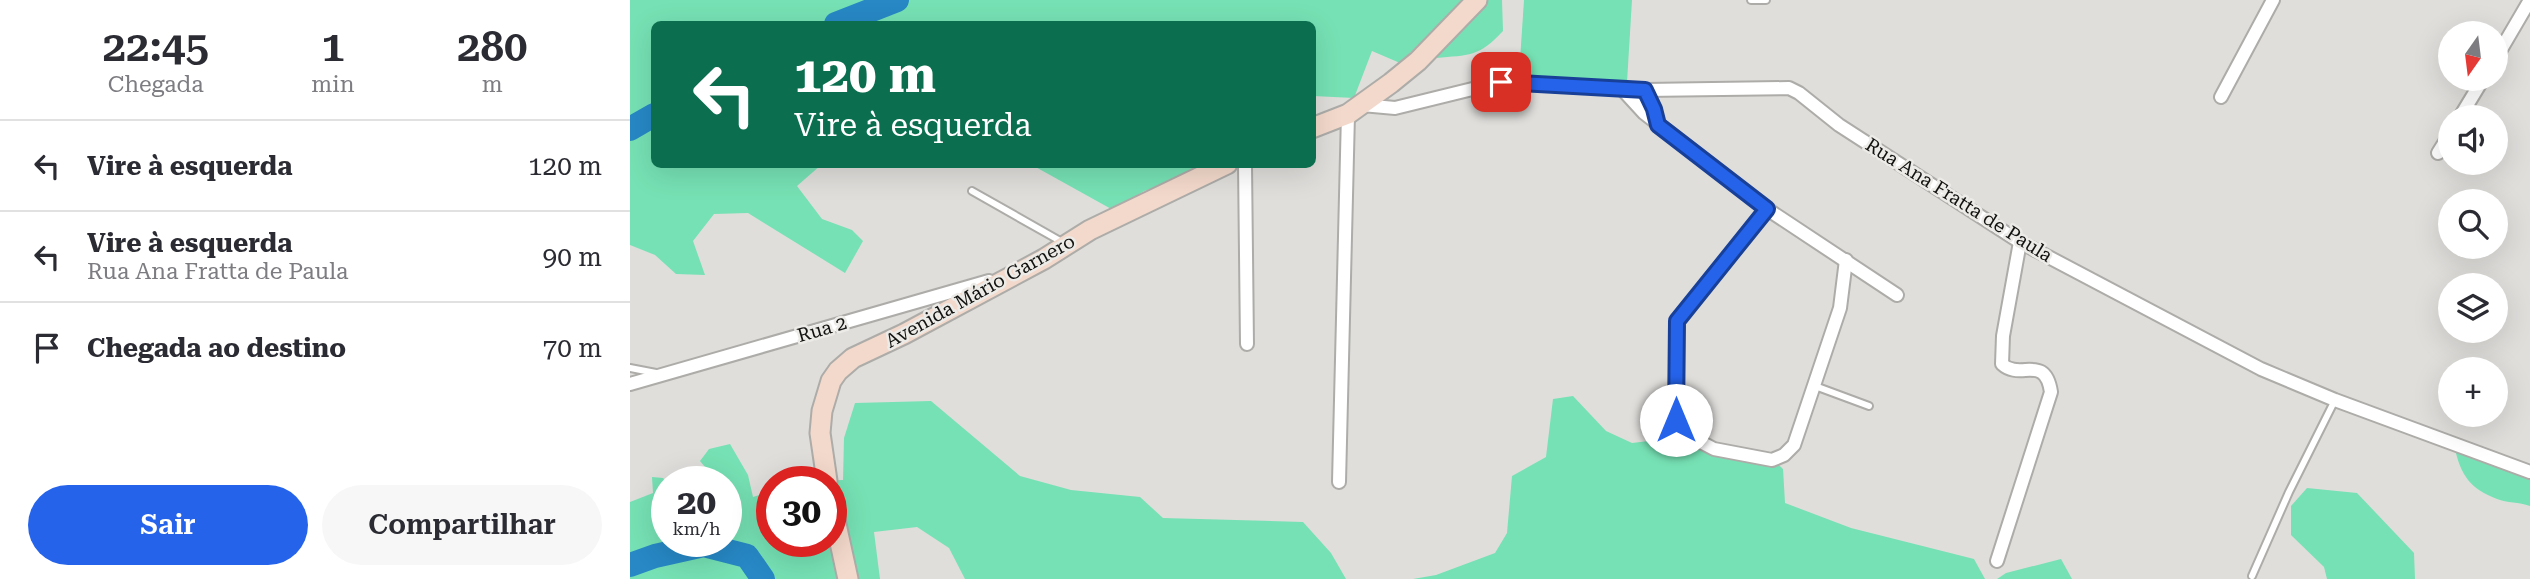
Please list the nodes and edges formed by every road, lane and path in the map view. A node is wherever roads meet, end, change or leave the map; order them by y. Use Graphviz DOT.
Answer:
graph roads {
  1 [pos="1477,0"];
  2 [pos="1752,0"];
  3 [pos="1766,0"];
  4 [pos="2273,0"];
  5 [pos="2530,0"];
  6 [pos="2508,38"];
  7 [pos="1622,89"];
  8 [pos="1645,90"];
  9 [pos="2221,97"];
  10 [pos="1355,110"];
  11 [pos="1658,125"];
  12 [pos="1316,126"];
  13 [pos="1219,168"];
  14 [pos="1245,168"];
  15 [pos="972,191"];
  16 [pos="1767,209"];
  17 [pos="2020,242"];
  18 [pos="1066,245"];
  19 [pos="1846,260"];
  20 [pos="1013,275"];
  21 [pos="1897,295"];
  22 [pos="1248,344"];
  23 [pos="630,368"];
  24 [pos="665,374"];
  25 [pos="630,384"];
  26 [pos="1814,386"];
  27 [pos="2335,400"];
  28 [pos="1869,406"];
  29 [pos="825,466"];
  30 [pos="2530,472"];
  31 [pos="1339,482"];
  32 [pos="843,557"];
  33 [pos="1997,561"];
  34 [pos="2252,576"];
  35 [pos="848,579"];
  1 -- 10 [label="main road"];
  2 -- 3 [label="lane"];
  4 -- 9 [label="street"];
  5 -- 6 [label="street"];
  7 -- 8 [label="street, Rua Ana Fratta de Paula"];
  7 -- 10 [label="street, Rua Ana Fratta de Paula"];
  7 -- 11 [label="street"];
  8 -- 11 [label="street"];
  8 -- 17 [label="street, Rua Ana Fratta de Paula"];
  10 -- 12 [label="main road"];
  10 -- 31 [label="street"];
  11 -- 16 [label="street"];
  13 -- 18 [label="main road, Avenida Mário Garnero"];
  14 -- 22 [label="street"];
  15 -- 18 [label="lane"];
  16 -- 19 [label="street"];
  16 -- 26 [label="street"];
  17 -- 27 [label="street, Rua Ana Fratta de Paula"];
  17 -- 33 [label="street"];
  18 -- 20 [label="main road, Avenida Mário Garnero"];
  19 -- 21 [label="street"];
  19 -- 26 [label="street"];
  20 -- 24 [label="street, Rua 2"];
  20 -- 29 [label="main road, Avenida Mário Garnero"];
  23 -- 24 [label="lane"];
  24 -- 25 [label="street, Rua 2"];
  26 -- 28 [label="lane"];
  27 -- 30 [label="street, Rua Ana Fratta de Paula"];
  27 -- 34 [label="lane"];
  32 -- 35 [label="main road"];
}
